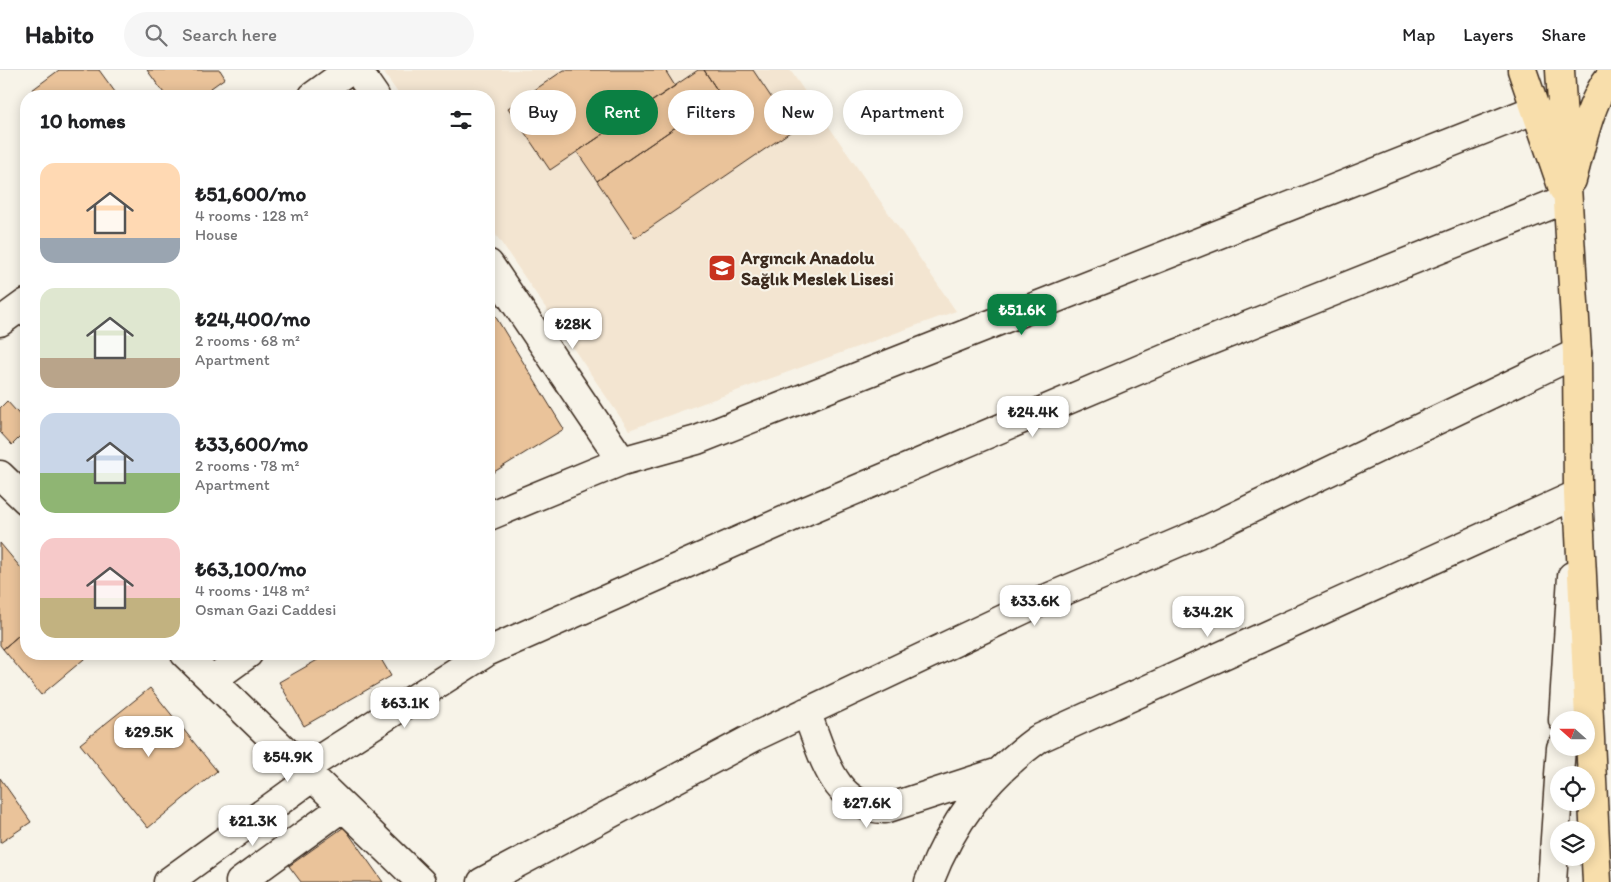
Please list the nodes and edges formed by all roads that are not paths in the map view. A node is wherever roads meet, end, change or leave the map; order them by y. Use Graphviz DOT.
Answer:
graph roads {
  1 [pos="350,70"];
  2 [pos="357,70"];
  3 [pos="1522,70"];
  4 [pos="1560,70"];
  5 [pos="1611,75"];
  6 [pos="322,90"];
  7 [pos="371,90"];
  8 [pos="1536,109"];
  9 [pos="1566,199"];
  10 [pos="495,273"];
  11 [pos="20,307"];
  12 [pos="0,322"];
  13 [pos="1576,353"];
  14 [pos="622,461"];
  15 [pos="0,475"];
  16 [pos="20,494"];
  17 [pos="1578,494"];
  18 [pos="495,514"];
  19 [pos="495,649"];
  20 [pos="191,660"];
  21 [pos="240,660"];
  22 [pos="475,660"];
  23 [pos="212,680"];
  24 [pos="1564,711"];
  25 [pos="806,712"];
  26 [pos="996,772"];
  27 [pos="308,773"];
  28 [pos="343,807"];
  29 [pos="1557,811"];
  30 [pos="168,882"];
  31 [pos="240,882"];
  32 [pos="421,882"];
  33 [pos="482,882"];
  34 [pos="929,882"];
  35 [pos="1552,882"];
  36 [pos="1597,882"];
  1 -- 6 [label="street"];
  2 -- 7 [label="street"];
  3 -- 8 [label="main road"];
  4 -- 9 [label="main road"];
  5 -- 9 [label="main road"];
  8 -- 9 [label="main road"];
  8 -- 14 [label="street"];
  9 -- 13 [label="main road"];
  9 -- 19 [label="street"];
  10 -- 14 [label="street"];
  11 -- 12 [label="street"];
  13 -- 17 [label="main road"];
  13 -- 25 [label="street"];
  14 -- 18 [label="street"];
  15 -- 16 [label="street"];
  17 -- 24 [label="street"];
  17 -- 26 [label="street"];
  17 -- 36 [label="main road"];
  20 -- 23 [label="street"];
  21 -- 23 [label="street"];
  22 -- 27 [label="street"];
  23 -- 27 [label="street"];
  25 -- 26 [label="street"];
  25 -- 33 [label="street"];
  26 -- 34 [label="street"];
  27 -- 28 [label="street"];
  27 -- 30 [label="street"];
  28 -- 31 [label="street"];
  28 -- 32 [label="street"];
  29 -- 35 [label="street"];
}
